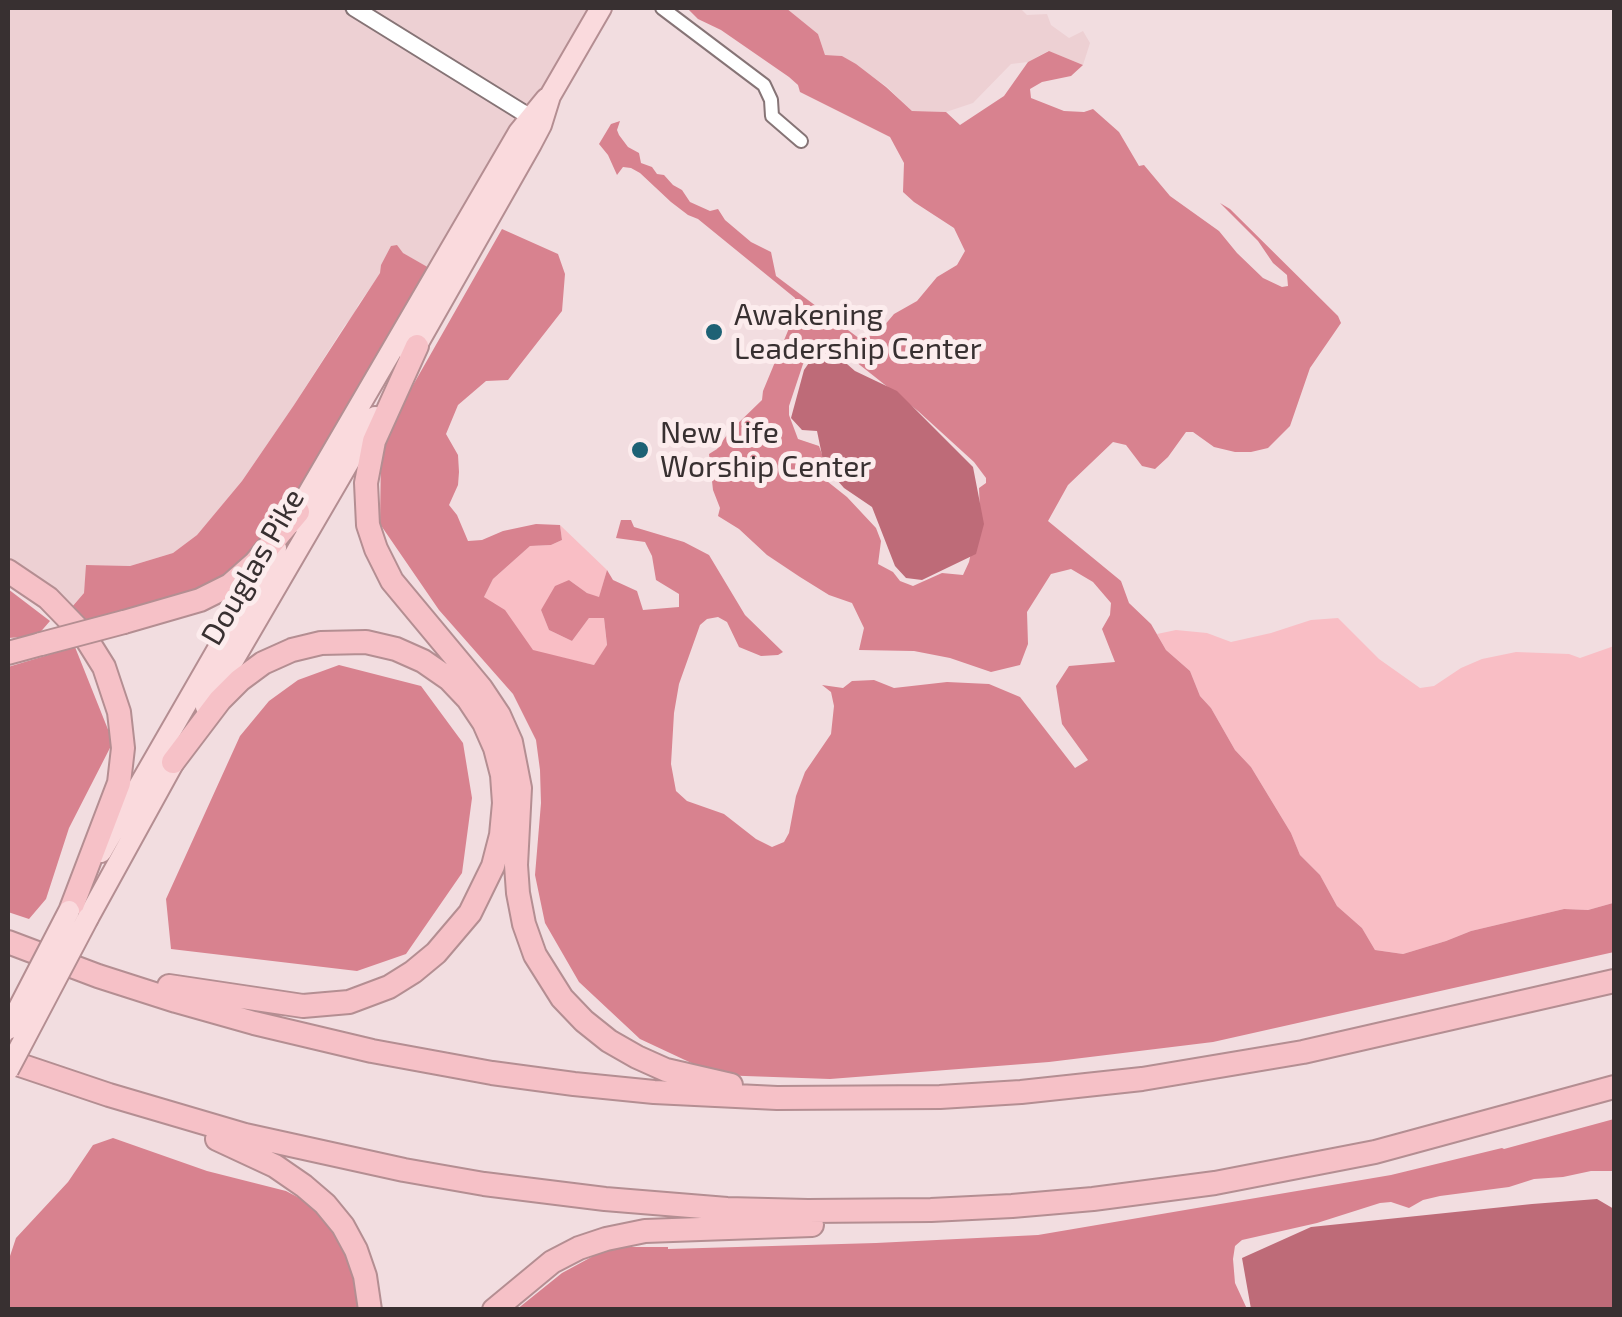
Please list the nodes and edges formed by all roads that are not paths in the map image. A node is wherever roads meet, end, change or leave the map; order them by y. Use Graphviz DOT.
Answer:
graph roads {
  1 [pos="354,8"];
  2 [pos="601,8"];
  3 [pos="662,8"];
  4 [pos="550,96"];
  5 [pos="530,116"];
  6 [pos="801,141"];
  7 [pos="417,346"];
  8 [pos="298,512"];
  9 [pos="8,571"];
  10 [pos="8,653"];
  11 [pos="173,762"];
  12 [pos="76,913"];
  13 [pos="8,942"];
  14 [pos="66,964"];
  15 [pos="1614,981"];
  16 [pos="8,1029"];
  17 [pos="8,1060"];
  18 [pos="8,1070"];
  19 [pos="70,1082"];
  20 [pos="1614,1087"];
  21 [pos="818,1099"];
  22 [pos="1052,1203"];
  23 [pos="370,1310"];
  24 [pos="494,1310"];
  1 -- 5 [label="street"];
  2 -- 4 [label="main road, Douglas Pike"];
  3 -- 6 [label="street"];
  4 -- 5 [label="main road, Douglas Pike"];
  4 -- 7 [label="main road, Douglas Pike"];
  5 -- 8 [label="main road, Douglas Pike"];
  7 -- 11 [label="main road, Douglas Pike"];
  7 -- 21 [label="highway"];
  8 -- 10 [label="highway, bridge"];
  8 -- 12 [label="main road, Douglas Pike"];
  9 -- 12 [label="highway"];
  11 -- 12 [label="main road, Douglas Pike"];
  11 -- 14 [label="highway"];
  12 -- 16 [label="main road, Douglas Pike, bridge"];
  12 -- 18 [label="main road, Douglas Pike, bridge"];
  13 -- 14 [label="highway"];
  14 -- 21 [label="highway"];
  15 -- 21 [label="highway"];
  17 -- 19 [label="highway"];
  19 -- 22 [label="highway"];
  19 -- 23 [label="highway"];
  20 -- 22 [label="highway"];
  22 -- 24 [label="highway"];
}
